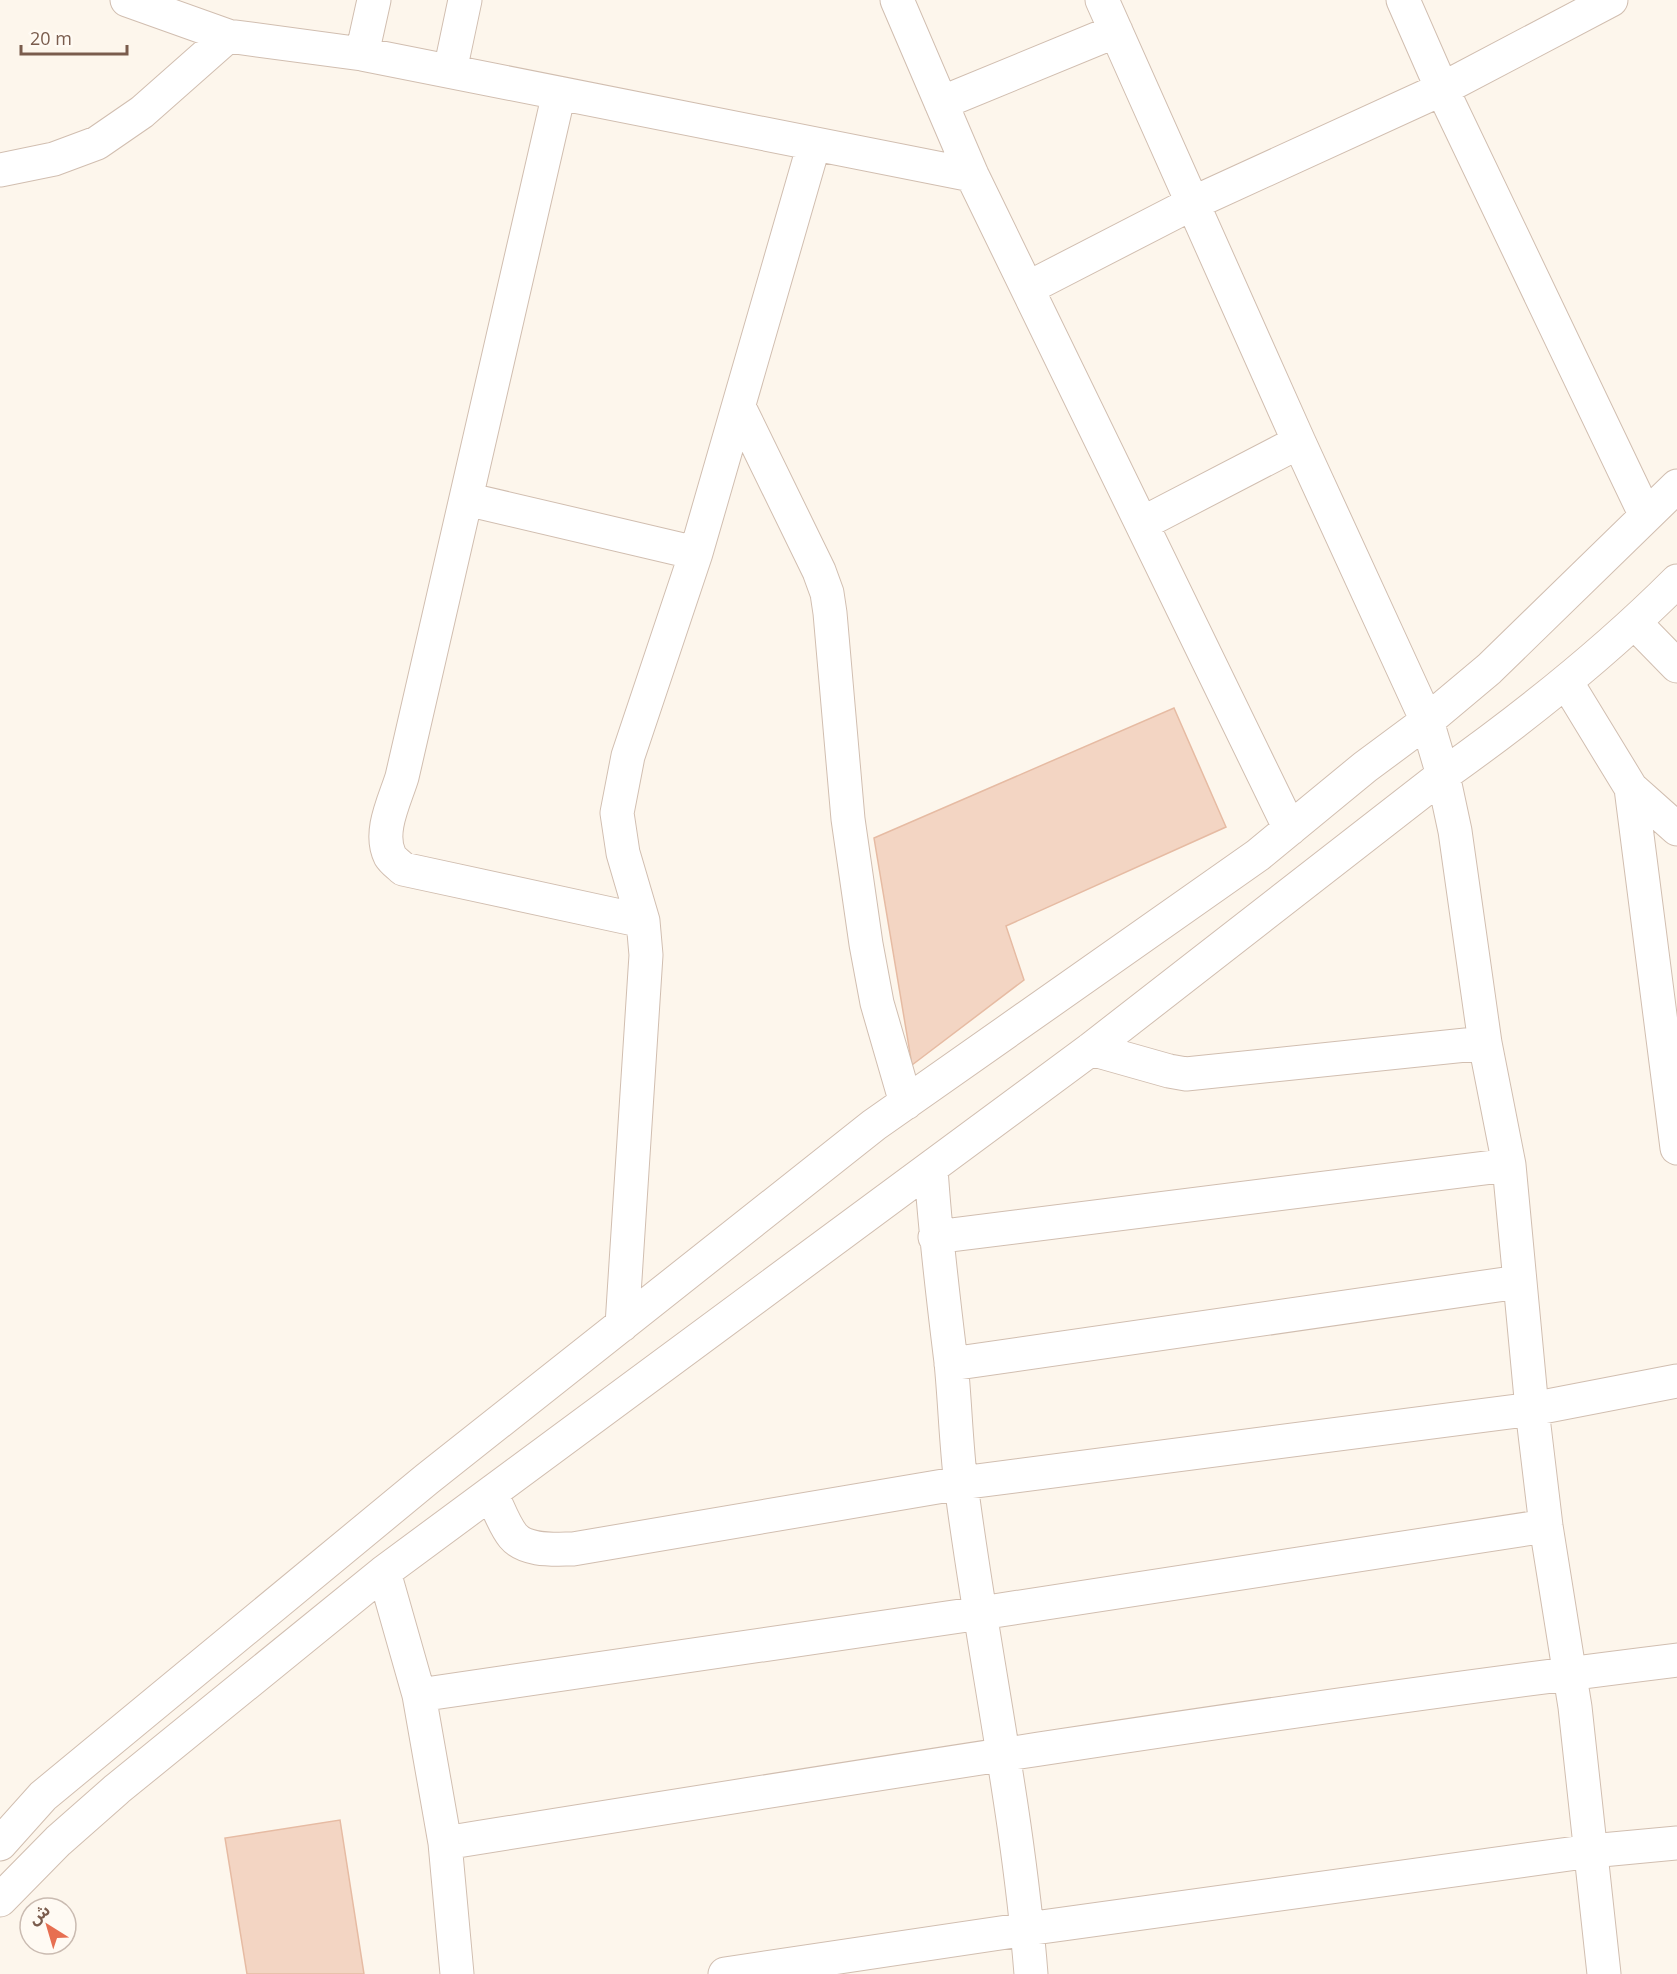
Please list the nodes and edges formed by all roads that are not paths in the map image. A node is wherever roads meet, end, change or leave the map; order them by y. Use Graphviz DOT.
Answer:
graph roads {
  1 [pos="127,0"];
  2 [pos="374,0"];
  3 [pos="465,0"];
  4 [pos="897,0"];
  5 [pos="1102,0"];
  6 [pos="1403,0"];
  7 [pos="1611,0"];
  8 [pos="1116,31"];
  9 [pos="228,36"];
  10 [pos="362,54"];
  11 [pos="450,71"];
  12 [pos="1442,89"];
  13 [pos="559,93"];
  14 [pos="941,103"];
  15 [pos="814,144"];
  16 [pos="0,170"];
  17 [pos="972,175"];
  18 [pos="1193,203"];
  19 [pos="1028,288"];
  20 [pos="739,408"];
  21 [pos="1299,442"];
  22 [pos="1677,486"];
  23 [pos="466,499"];
  24 [pos="1646,516"];
  25 [pos="1143,523"];
  26 [pos="696,553"];
  27 [pos="1677,581"];
  28 [pos="1635,623"];
  29 [pos="1677,666"];
  30 [pos="1567,683"];
  31 [pos="1427,721"];
  32 [pos="1443,775"];
  33 [pos="1631,788"];
  34 [pos="1290,829"];
  35 [pos="1677,829"];
  36 [pos="643,921"];
  37 [pos="1485,1043"];
  38 [pos="1091,1049"];
  39 [pos="906,1103"];
  40 [pos="1677,1148"];
  41 [pos="1509,1165"];
  42 [pos="931,1168"];
  43 [pos="935,1237"];
  44 [pos="1519,1282"];
  45 [pos="622,1325"];
  46 [pos="951,1364"];
  47 [pos="1677,1381"];
  48 [pos="1532,1409"];
  49 [pos="961,1483"];
  50 [pos="491,1493"];
  51 [pos="1546,1526"];
  52 [pos="384,1572"];
  53 [pos="981,1613"];
  54 [pos="1677,1660"];
  55 [pos="1569,1674"];
  56 [pos="419,1695"];
  57 [pos="1004,1754"];
  58 [pos="445,1843"];
  59 [pos="1677,1843"];
  60 [pos="0,1844"];
  61 [pos="1591,1851"];
  62 [pos="0,1900"];
  63 [pos="1027,1929"];
  64 [pos="457,1974"];
  65 [pos="725,1974"];
  66 [pos="1031,1974"];
  67 [pos="1604,1974"];
  1 -- 9 [label="street"];
  2 -- 10 [label="street"];
  3 -- 11 [label="street"];
  4 -- 14 [label="street"];
  5 -- 8 [label="street"];
  6 -- 12 [label="street"];
  7 -- 12 [label="street"];
  8 -- 14 [label="street"];
  8 -- 18 [label="street"];
  9 -- 10 [label="street"];
  9 -- 16 [label="street"];
  10 -- 11 [label="street"];
  11 -- 13 [label="street"];
  12 -- 18 [label="street"];
  12 -- 24 [label="street"];
  13 -- 15 [label="street"];
  13 -- 23 [label="street"];
  14 -- 17 [label="street"];
  15 -- 17 [label="street"];
  15 -- 20 [label="street"];
  17 -- 19 [label="street"];
  18 -- 19 [label="street"];
  18 -- 21 [label="street"];
  19 -- 25 [label="street"];
  20 -- 26 [label="street"];
  20 -- 39 [label="street"];
  21 -- 25 [label="street"];
  21 -- 31 [label="street"];
  22 -- 24 [label="street"];
  23 -- 26 [label="street"];
  23 -- 36 [label="street"];
  24 -- 31 [label="street"];
  25 -- 34 [label="street"];
  26 -- 36 [label="street"];
  27 -- 28 [label="street"];
  28 -- 29 [label="street"];
  28 -- 30 [label="street"];
  30 -- 32 [label="street"];
  30 -- 33 [label="street"];
  31 -- 32 [label="street"];
  31 -- 34 [label="street"];
  32 -- 37 [label="street"];
  32 -- 38 [label="street"];
  33 -- 35 [label="street"];
  33 -- 40 [label="street"];
  34 -- 39 [label="street"];
  36 -- 45 [label="street"];
  37 -- 38 [label="street"];
  37 -- 41 [label="street"];
  38 -- 42 [label="street"];
  39 -- 45 [label="street"];
  41 -- 43 [label="street"];
  41 -- 44 [label="street"];
  42 -- 43 [label="street"];
  42 -- 50 [label="street"];
  43 -- 46 [label="street"];
  44 -- 46 [label="street"];
  44 -- 48 [label="street"];
  45 -- 60 [label="street"];
  46 -- 49 [label="street"];
  47 -- 48 [label="street"];
  48 -- 49 [label="street"];
  48 -- 51 [label="street"];
  49 -- 50 [label="street"];
  49 -- 53 [label="street"];
  50 -- 52 [label="street"];
  51 -- 53 [label="street"];
  51 -- 55 [label="street"];
  52 -- 56 [label="street"];
  52 -- 62 [label="street"];
  53 -- 56 [label="street"];
  53 -- 57 [label="street"];
  54 -- 55 [label="street"];
  55 -- 57 [label="street"];
  55 -- 61 [label="street"];
  56 -- 58 [label="street"];
  57 -- 58 [label="street"];
  57 -- 63 [label="street"];
  58 -- 64 [label="street"];
  59 -- 61 [label="street"];
  61 -- 63 [label="street"];
  61 -- 67 [label="street"];
  63 -- 65 [label="street"];
  63 -- 66 [label="street"];
}
